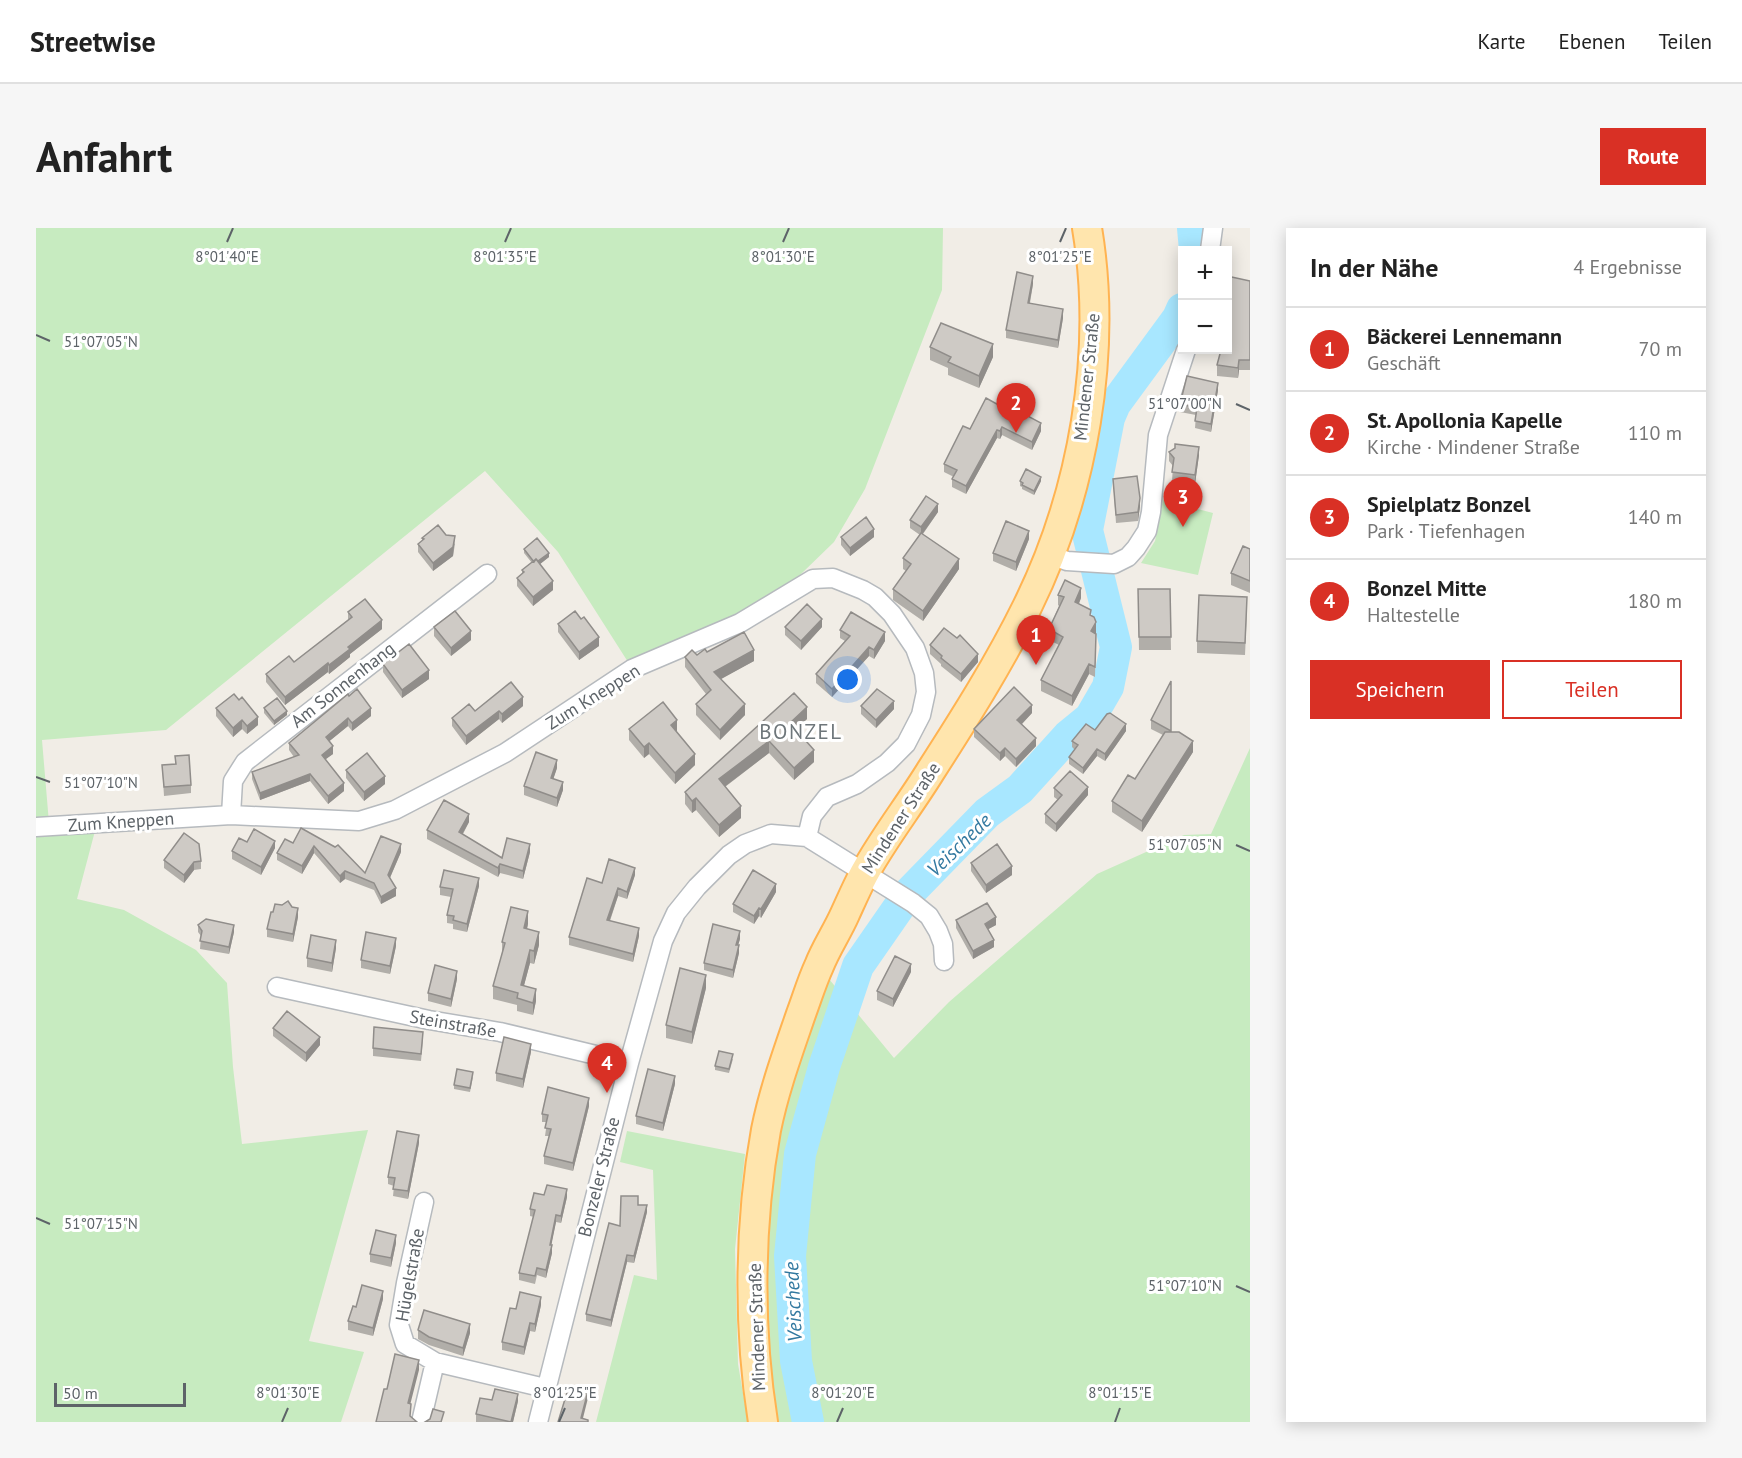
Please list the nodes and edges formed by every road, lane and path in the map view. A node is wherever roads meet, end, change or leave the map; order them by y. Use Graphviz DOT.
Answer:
graph roads {
  1 [pos="1087,228"];
  2 [pos="1213,228"];
  3 [pos="1211,246"];
  4 [pos="1185,354"];
  5 [pos="1050,555"];
  6 [pos="487,574"];
  7 [pos="231,815"];
  8 [pos="36,827"];
  9 [pos="807,837"];
  10 [pos="864,873"];
  11 [pos="944,961"];
  12 [pos="277,987"];
  13 [pos="629,1063"];
  14 [pos="424,1202"];
  15 [pos="435,1362"];
  16 [pos="545,1388"];
  17 [pos="421,1422"];
  18 [pos="538,1422"];
  19 [pos="763,1422"];
  1 -- 5 [label="main road, Mindener Straße"];
  2 -- 3 [label="street"];
  4 -- 5 [label="street"];
  5 -- 10 [label="main road, Mindener Straße"];
  6 -- 7 [label="street, Am Sonnenhang"];
  7 -- 8 [label="street, Zum Kneppen"];
  7 -- 9 [label="street, Zum Kneppen"];
  9 -- 10 [label="street, Bonzeler Straße"];
  9 -- 13 [label="street, Bonzeler Straße"];
  10 -- 11 [label="street, Bonzeler Straße"];
  10 -- 19 [label="main road, Mindener Straße"];
  12 -- 13 [label="street, Steinstraße"];
  13 -- 16 [label="street, Bonzeler Straße"];
  14 -- 15 [label="street, Hügelstraße"];
  15 -- 16 [label="street, Hügelstraße"];
  15 -- 17 [label="street"];
  16 -- 18 [label="street, Bonzeler Straße"];
}
